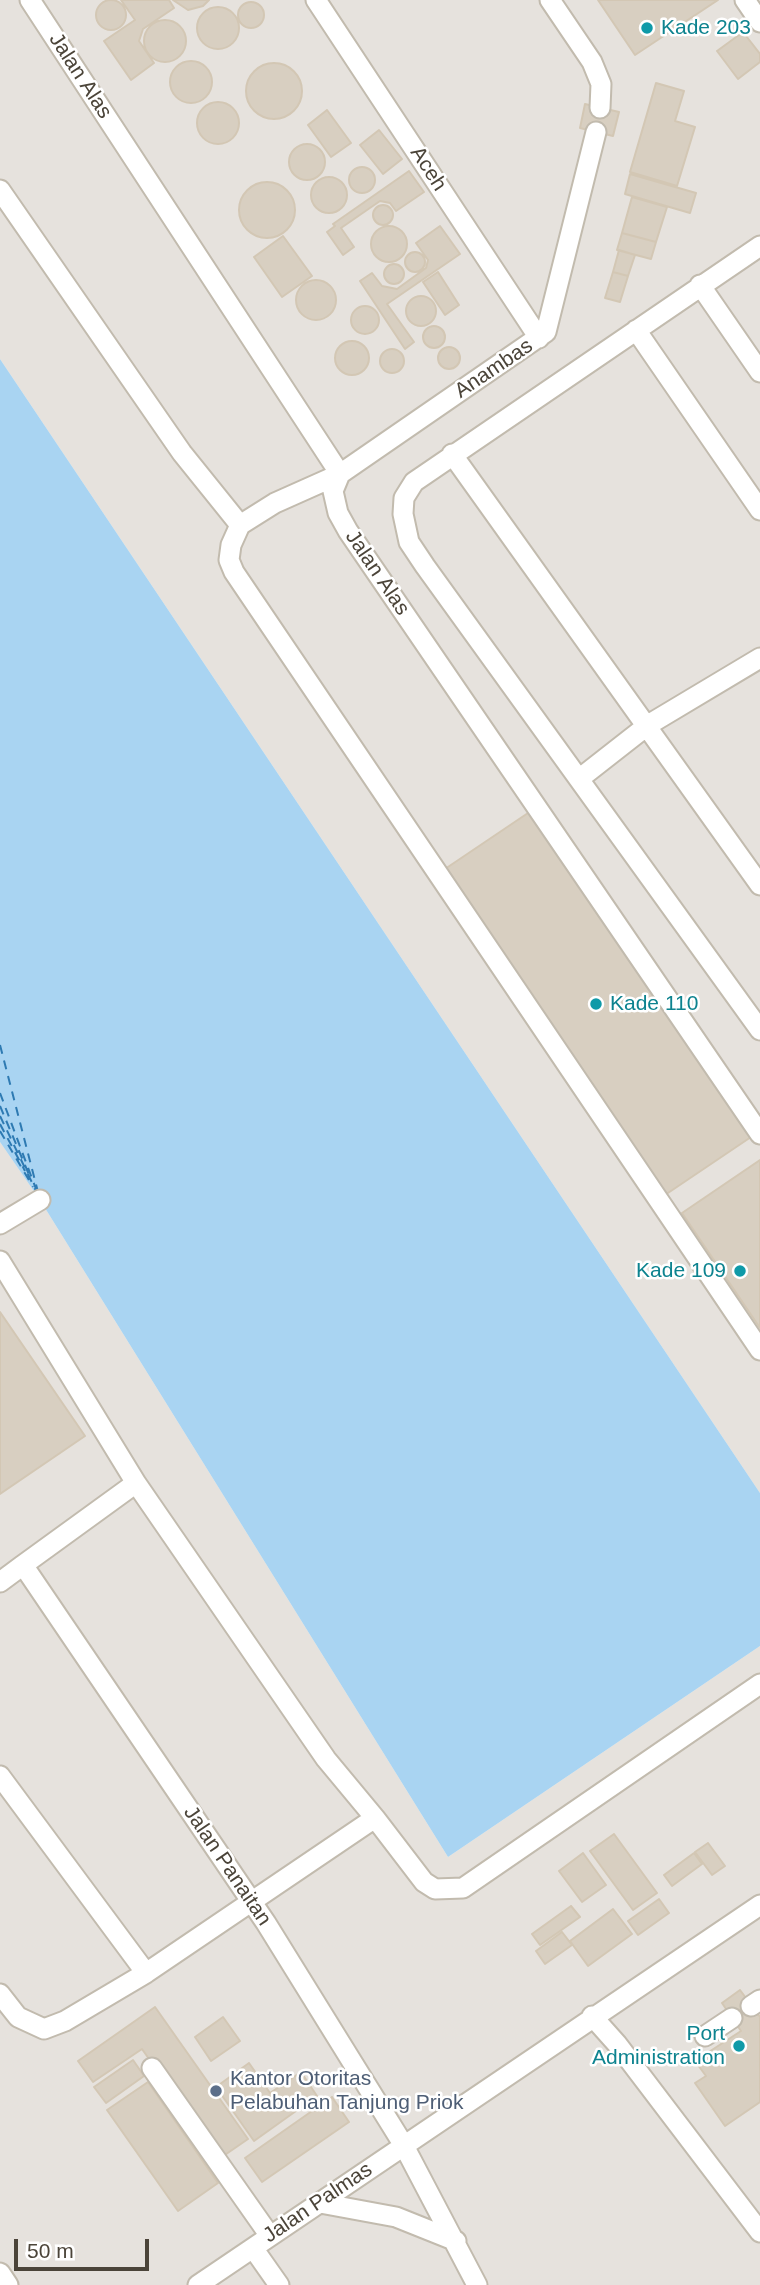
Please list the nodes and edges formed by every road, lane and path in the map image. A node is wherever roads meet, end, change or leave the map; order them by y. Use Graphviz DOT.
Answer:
graph roads {
  1 [pos="30,0"];
  2 [pos="316,0"];
  3 [pos="550,0"];
  4 [pos="745,0"];
  5 [pos="760,22"];
  6 [pos="600,108"];
  7 [pos="596,132"];
  8 [pos="0,190"];
  9 [pos="760,246"];
  10 [pos="700,285"];
  11 [pos="636,330"];
  12 [pos="539,338"];
  13 [pos="760,372"];
  14 [pos="452,454"];
  15 [pos="340,474"];
  16 [pos="760,510"];
  17 [pos="240,526"];
  18 [pos="760,658"];
  19 [pos="648,725"];
  20 [pos="579,779"];
  21 [pos="760,885"];
  22 [pos="760,1030"];
  23 [pos="760,1134"];
  24 [pos="40,1200"];
  25 [pos="0,1224"];
  26 [pos="0,1261"];
  27 [pos="760,1350"];
  28 [pos="136,1483"];
  29 [pos="23,1565"];
  30 [pos="0,1582"];
  31 [pos="760,1684"];
  32 [pos="0,1776"];
  33 [pos="375,1818"];
  34 [pos="250,1901"];
  35 [pos="757,1913"];
  36 [pos="146,1973"];
  37 [pos="0,1993"];
  38 [pos="592,2016"];
  39 [pos="732,2018"];
  40 [pos="705,2036"];
  41 [pos="152,2068"];
  42 [pos="403,2144"];
  43 [pos="320,2203"];
  44 [pos="760,2232"];
  45 [pos="270,2236"];
  46 [pos="456,2241"];
  47 [pos="253,2248"];
  48 [pos="0,2273"];
  49 [pos="211,2281"];
  50 [pos="8,2285"];
  51 [pos="279,2285"];
  52 [pos="477,2285"];
  1 -- 15 [label="street, Jalan Alas"];
  2 -- 12 [label="street, Aceh"];
  3 -- 6 [label="street"];
  4 -- 5 [label="street"];
  7 -- 12 [label="street, Anambas"];
  8 -- 17 [label="street"];
  9 -- 10 [label="street"];
  10 -- 11 [label="street"];
  10 -- 13 [label="street"];
  11 -- 14 [label="street"];
  11 -- 16 [label="street"];
  12 -- 15 [label="street, Anambas"];
  14 -- 19 [label="street"];
  14 -- 20 [label="street"];
  15 -- 17 [label="street, Anambas"];
  15 -- 23 [label="street, Jalan Alas"];
  17 -- 27 [label="street"];
  18 -- 19 [label="street"];
  19 -- 20 [label="street"];
  19 -- 21 [label="street"];
  20 -- 22 [label="street"];
  24 -- 25 [label="street"];
  26 -- 28 [label="street"];
  28 -- 29 [label="street"];
  28 -- 33 [label="street"];
  29 -- 30 [label="street"];
  29 -- 34 [label="street, Jalan Panaitan"];
  31 -- 33 [label="street"];
  32 -- 36 [label="street"];
  33 -- 34 [label="street"];
  34 -- 36 [label="street"];
  34 -- 42 [label="street, Jalan Panaitan"];
  35 -- 38 [label="street, Jalan Palmas"];
  36 -- 37 [label="street"];
  38 -- 42 [label="street, Jalan Palmas"];
  38 -- 44 [label="street"];
  39 -- 40 [label="street"];
  41 -- 45 [label="street"];
  42 -- 43 [label="street, Jalan Palmas"];
  42 -- 46 [label="street, Jalan Panaitan"];
  43 -- 45 [label="street, Jalan Palmas"];
  43 -- 46 [label="street"];
  45 -- 47 [label="street, Jalan Palmas"];
  46 -- 52 [label="street, Jalan Panaitan"];
  47 -- 49 [label="street, Jalan Palmas"];
  47 -- 51 [label="street"];
  48 -- 50 [label="street"];
}
